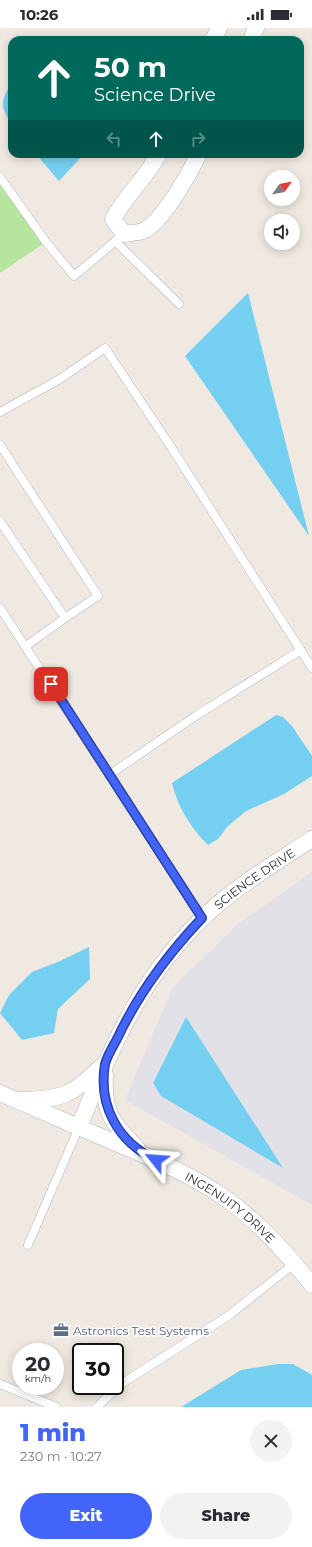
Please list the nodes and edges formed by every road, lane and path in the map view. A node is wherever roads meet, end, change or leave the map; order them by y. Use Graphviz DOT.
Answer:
graph roads {
  1 [pos="157,158"];
  2 [pos="197,158"];
  3 [pos="0,176"];
  4 [pos="119,238"];
  5 [pos="179,304"];
  6 [pos="0,412"];
  7 [pos="0,445"];
  8 [pos="0,521"];
  9 [pos="0,608"];
  10 [pos="65,618"];
  11 [pos="26,646"];
  12 [pos="301,650"];
  13 [pos="312,668"];
  14 [pos="109,775"];
  15 [pos="312,839"];
  16 [pos="202,918"];
  17 [pos="106,1063"];
  18 [pos="0,1093"];
  19 [pos="16,1100"];
  20 [pos="79,1127"];
  21 [pos="141,1153"];
  22 [pos="28,1245"];
  23 [pos="294,1264"];
  24 [pos="312,1285"];
  25 [pos="0,1384"];
  26 [pos="56,1407"];
  27 [pos="97,1407"];
  1 -- 4 [label="street"];
  2 -- 4 [label="street"];
  3 -- 4 [label="lane"];
  4 -- 5 [label="lane"];
  6 -- 12 [label="lane"];
  7 -- 10 [label="lane"];
  8 -- 10 [label="lane"];
  9 -- 11 [label="lane"];
  10 -- 11 [label="lane"];
  11 -- 14 [label="lane"];
  12 -- 13 [label="lane"];
  12 -- 14 [label="lane"];
  14 -- 16 [label="lane"];
  15 -- 16 [label="street, SCIENCE DRIVE"];
  16 -- 17 [label="street, SCIENCE DRIVE"];
  17 -- 19 [label="street"];
  17 -- 20 [label="street, SCIENCE DRIVE"];
  17 -- 21 [label="street"];
  18 -- 19 [label="street, INGENUITY DRIVE"];
  19 -- 20 [label="street, INGENUITY DRIVE"];
  20 -- 21 [label="street, INGENUITY DRIVE"];
  20 -- 22 [label="lane"];
  21 -- 23 [label="street, INGENUITY DRIVE"];
  23 -- 24 [label="street, INGENUITY DRIVE"];
  23 -- 27 [label="lane"];
  25 -- 26 [label="lane"];
}
